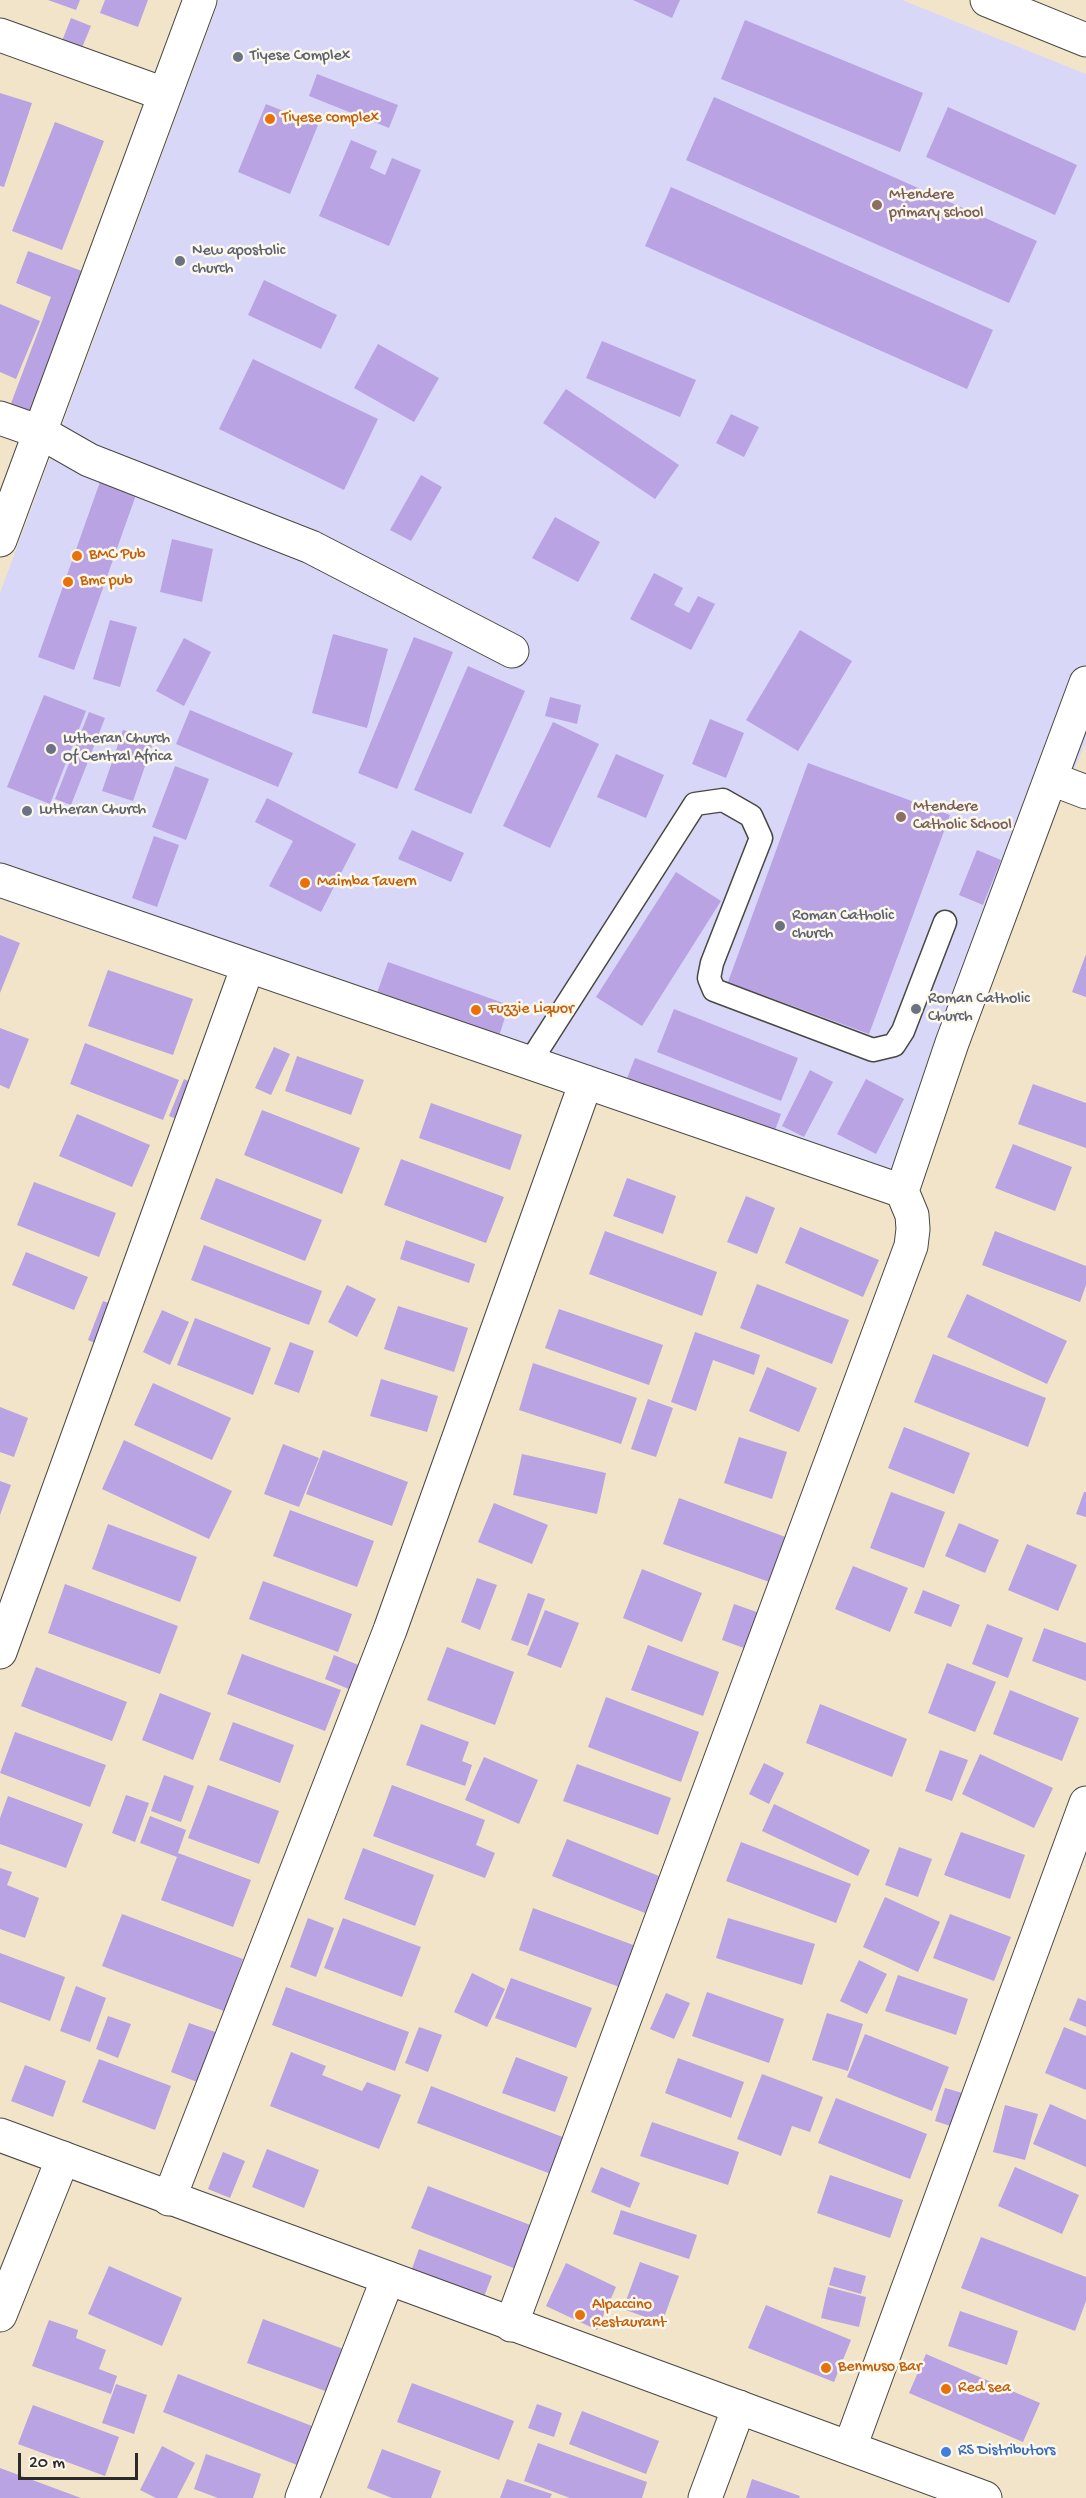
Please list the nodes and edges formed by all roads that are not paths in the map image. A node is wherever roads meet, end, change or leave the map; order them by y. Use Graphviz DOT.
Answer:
graph roads {
  1 [pos="200,0"];
  2 [pos="987,0"];
  3 [pos="0,35"];
  4 [pos="1086,39"];
  5 [pos="165,94"];
  6 [pos="0,418"];
  7 [pos="40,432"];
  8 [pos="0,540"];
  9 [pos="512,651"];
  10 [pos="1086,683"];
  11 [pos="1052,779"];
  12 [pos="1086,792"];
  13 [pos="0,880"];
  14 [pos="945,922"];
  15 [pos="248,966"];
  16 [pos="530,1062"];
  17 [pos="585,1082"];
  18 [pos="902,1191"];
  19 [pos="0,1653"];
  20 [pos="1086,1803"];
  21 [pos="0,2135"];
  22 [pos="63,2158"];
  23 [pos="169,2199"];
  24 [pos="388,2278"];
  25 [pos="0,2315"];
  26 [pos="511,2325"];
  27 [pos="739,2407"];
  28 [pos="850,2447"];
  29 [pos="302,2498"];
  30 [pos="705,2498"];
  31 [pos="984,2498"];
  1 -- 5 [label="street"];
  2 -- 4 [label="street"];
  3 -- 5 [label="street"];
  5 -- 7 [label="street"];
  6 -- 7 [label="street"];
  7 -- 8 [label="street"];
  7 -- 9 [label="street"];
  10 -- 11 [label="street"];
  11 -- 12 [label="street"];
  11 -- 18 [label="street"];
  13 -- 15 [label="street"];
  14 -- 16 [label="lane"];
  15 -- 16 [label="street"];
  15 -- 19 [label="street"];
  16 -- 17 [label="street"];
  17 -- 18 [label="street"];
  17 -- 23 [label="street"];
  18 -- 26 [label="street"];
  20 -- 28 [label="street"];
  21 -- 22 [label="street"];
  22 -- 23 [label="street"];
  22 -- 25 [label="street"];
  23 -- 24 [label="street"];
  24 -- 26 [label="street"];
  24 -- 29 [label="street"];
  26 -- 27 [label="street"];
  27 -- 28 [label="street"];
  27 -- 30 [label="street"];
  28 -- 31 [label="street"];
}
